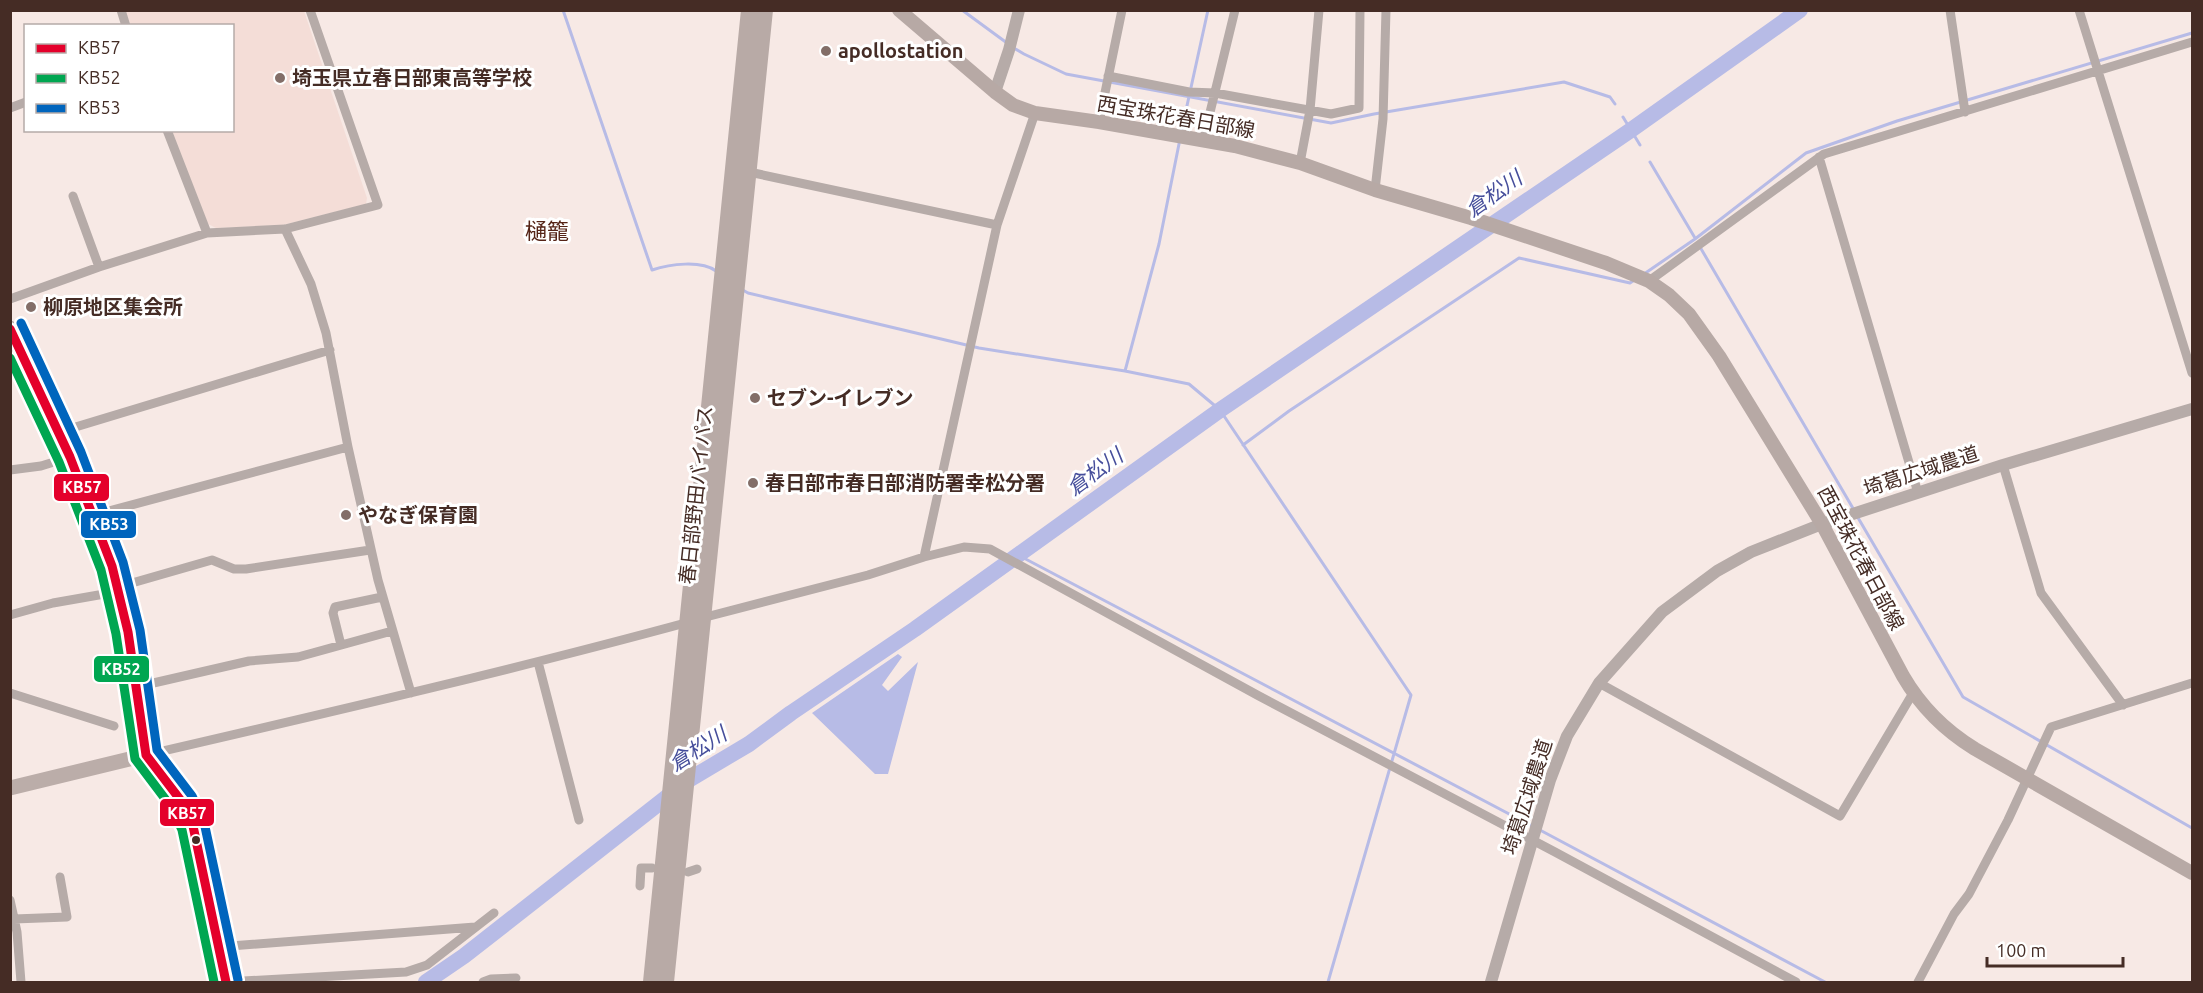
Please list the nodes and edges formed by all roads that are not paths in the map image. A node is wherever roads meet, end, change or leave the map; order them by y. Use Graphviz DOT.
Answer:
graph roads {
  1 [pos="310,10"];
  2 [pos="749,10"];
  3 [pos="765,10"];
  4 [pos="899,10"];
  5 [pos="1019,10"];
  6 [pos="1122,10"];
  7 [pos="1235,10"];
  8 [pos="1319,10"];
  9 [pos="1360,10"];
  10 [pos="1386,10"];
  11 [pos="1950,10"];
  12 [pos="2079,10"];
  13 [pos="2193,42"];
  14 [pos="2098,70"];
  15 [pos="1108,76"];
  16 [pos="995,92"];
  17 [pos="1215,93"];
  18 [pos="1965,109"];
  19 [pos="1310,110"];
  20 [pos="1035,113"];
  21 [pos="1099,122"];
  22 [pos="168,132"];
  23 [pos="1203,141"];
  24 [pos="1819,157"];
  25 [pos="1300,163"];
  26 [pos="749,172"];
  27 [pos="1375,190"];
  28 [pos="73,196"];
  29 [pos="997,225"];
  30 [pos="285,229"];
  31 [pos="207,233"];
  32 [pos="99,267"];
  33 [pos="1649,281"];
  34 [pos="10,299"];
  35 [pos="10,328"];
  36 [pos="330,350"];
  37 [pos="2193,373"];
  38 [pos="2193,409"];
  39 [pos="59,432"];
  40 [pos="348,447"];
  41 [pos="70,457"];
  42 [pos="2003,465"];
  43 [pos="10,470"];
  44 [pos="1918,493"];
  45 [pos="94,515"];
  46 [pos="1822,524"];
  47 [pos="370,550"];
  48 [pos="924,557"];
  49 [pos="118,587"];
  50 [pos="382,597"];
  51 [pos="10,615"];
  52 [pos="705,617"];
  53 [pos="688,622"];
  54 [pos="392,631"];
  55 [pos="341,645"];
  56 [pos="538,662"];
  57 [pos="1599,683"];
  58 [pos="2193,683"];
  59 [pos="136,687"];
  60 [pos="10,693"];
  61 [pos="411,693"];
  62 [pos="1913,693"];
  63 [pos="2123,705"];
  64 [pos="114,726"];
  65 [pos="146,755"];
  66 [pos="2027,779"];
  67 [pos="10,788"];
  68 [pos="579,820"];
  69 [pos="674,823"];
  70 [pos="1532,840"];
  71 [pos="652,868"];
  72 [pos="2193,873"];
  73 [pos="60,877"];
  74 [pos="640,886"];
  75 [pos="10,900"];
  76 [pos="494,912"];
  77 [pos="14,919"];
  78 [pos="475,927"];
  79 [pos="14,933"];
  80 [pos="218,947"];
  81 [pos="516,978"];
  82 [pos="21,982"];
  83 [pos="226,982"];
  84 [pos="483,982"];
  85 [pos="651,982"];
  86 [pos="666,982"];
  87 [pos="1491,982"];
  88 [pos="1796,982"];
  89 [pos="1917,982"];
  1 -- 30 [label="street"];
  2 -- 53 [label="highway, 春日部野田バイパス"];
  3 -- 26 [label="highway, 春日部野田バイパス"];
  4 -- 16 [label="main road, 西宝珠花春日部線"];
  5 -- 16 [label="street"];
  6 -- 15 [label="street"];
  7 -- 17 [label="street"];
  8 -- 19 [label="street"];
  9 -- 19 [label="street"];
  10 -- 27 [label="street"];
  11 -- 18 [label="street"];
  12 -- 14 [label="street"];
  13 -- 14 [label="street"];
  14 -- 18 [label="street"];
  14 -- 37 [label="street"];
  15 -- 17 [label="street"];
  15 -- 21 [label="street"];
  16 -- 20 [label="main road, 西宝珠花春日部線"];
  17 -- 19 [label="street"];
  17 -- 23 [label="street"];
  18 -- 24 [label="street"];
  19 -- 25 [label="street"];
  20 -- 21 [label="main road, 西宝珠花春日部線"];
  20 -- 29 [label="street"];
  21 -- 23 [label="main road, 西宝珠花春日部線"];
  22 -- 31 [label="street"];
  23 -- 25 [label="main road, 西宝珠花春日部線"];
  24 -- 33 [label="street"];
  24 -- 44 [label="street"];
  25 -- 27 [label="main road, 西宝珠花春日部線"];
  26 -- 29 [label="street"];
  26 -- 52 [label="highway, 春日部野田バイパス"];
  27 -- 33 [label="main road, 西宝珠花春日部線"];
  28 -- 32 [label="street"];
  29 -- 48 [label="street"];
  30 -- 31 [label="street"];
  30 -- 36 [label="street"];
  31 -- 32 [label="street"];
  32 -- 34 [label="street"];
  33 -- 46 [label="main road, 西宝珠花春日部線"];
  35 -- 39 [label="main road"];
  36 -- 39 [label="street"];
  36 -- 40 [label="street"];
  38 -- 42 [label="street, 埼葛広域農道"];
  39 -- 41 [label="main road"];
  40 -- 45 [label="street"];
  40 -- 47 [label="street"];
  41 -- 43 [label="street"];
  41 -- 45 [label="main road"];
  42 -- 44 [label="street, 埼葛広域農道"];
  42 -- 63 [label="street"];
  44 -- 46 [label="street, 埼葛広域農道"];
  45 -- 49 [label="main road"];
  46 -- 57 [label="street, 埼葛広域農道"];
  46 -- 62 [label="main road, 西宝珠花春日部線"];
  47 -- 49 [label="street"];
  47 -- 50 [label="street"];
  48 -- 52 [label="street"];
  48 -- 70 [label="street"];
  49 -- 51 [label="street"];
  49 -- 59 [label="main road"];
  50 -- 54 [label="street"];
  50 -- 55 [label="street"];
  52 -- 53 [label="street"];
  52 -- 69 [label="highway, 春日部野田バイパス"];
  53 -- 56 [label="street"];
  53 -- 69 [label="highway, 春日部野田バイパス"];
  54 -- 55 [label="street"];
  54 -- 61 [label="street"];
  55 -- 59 [label="street"];
  56 -- 61 [label="street"];
  56 -- 68 [label="street"];
  57 -- 62 [label="street"];
  57 -- 70 [label="street, 埼葛広域農道"];
  58 -- 63 [label="street"];
  59 -- 65 [label="main road"];
  60 -- 64 [label="street"];
  61 -- 65 [label="street"];
  62 -- 66 [label="main road, 西宝珠花春日部線"];
  63 -- 66 [label="street"];
  65 -- 67 [label="main road"];
  65 -- 80 [label="main road"];
  66 -- 72 [label="main road, 西宝珠花春日部線"];
  66 -- 89 [label="street"];
  69 -- 85 [label="highway, 春日部野田バイパス"];
  69 -- 86 [label="highway, 春日部野田バイパス"];
  70 -- 87 [label="street, 埼葛広域農道"];
  70 -- 88 [label="street"];
  71 -- 74 [label="street"];
  73 -- 77 [label="street"];
  75 -- 77 [label="street"];
  76 -- 78 [label="street"];
  77 -- 79 [label="street"];
  78 -- 80 [label="street"];
  78 -- 83 [label="street"];
  79 -- 82 [label="street"];
  80 -- 83 [label="main road"];
  81 -- 84 [label="street"];
}
